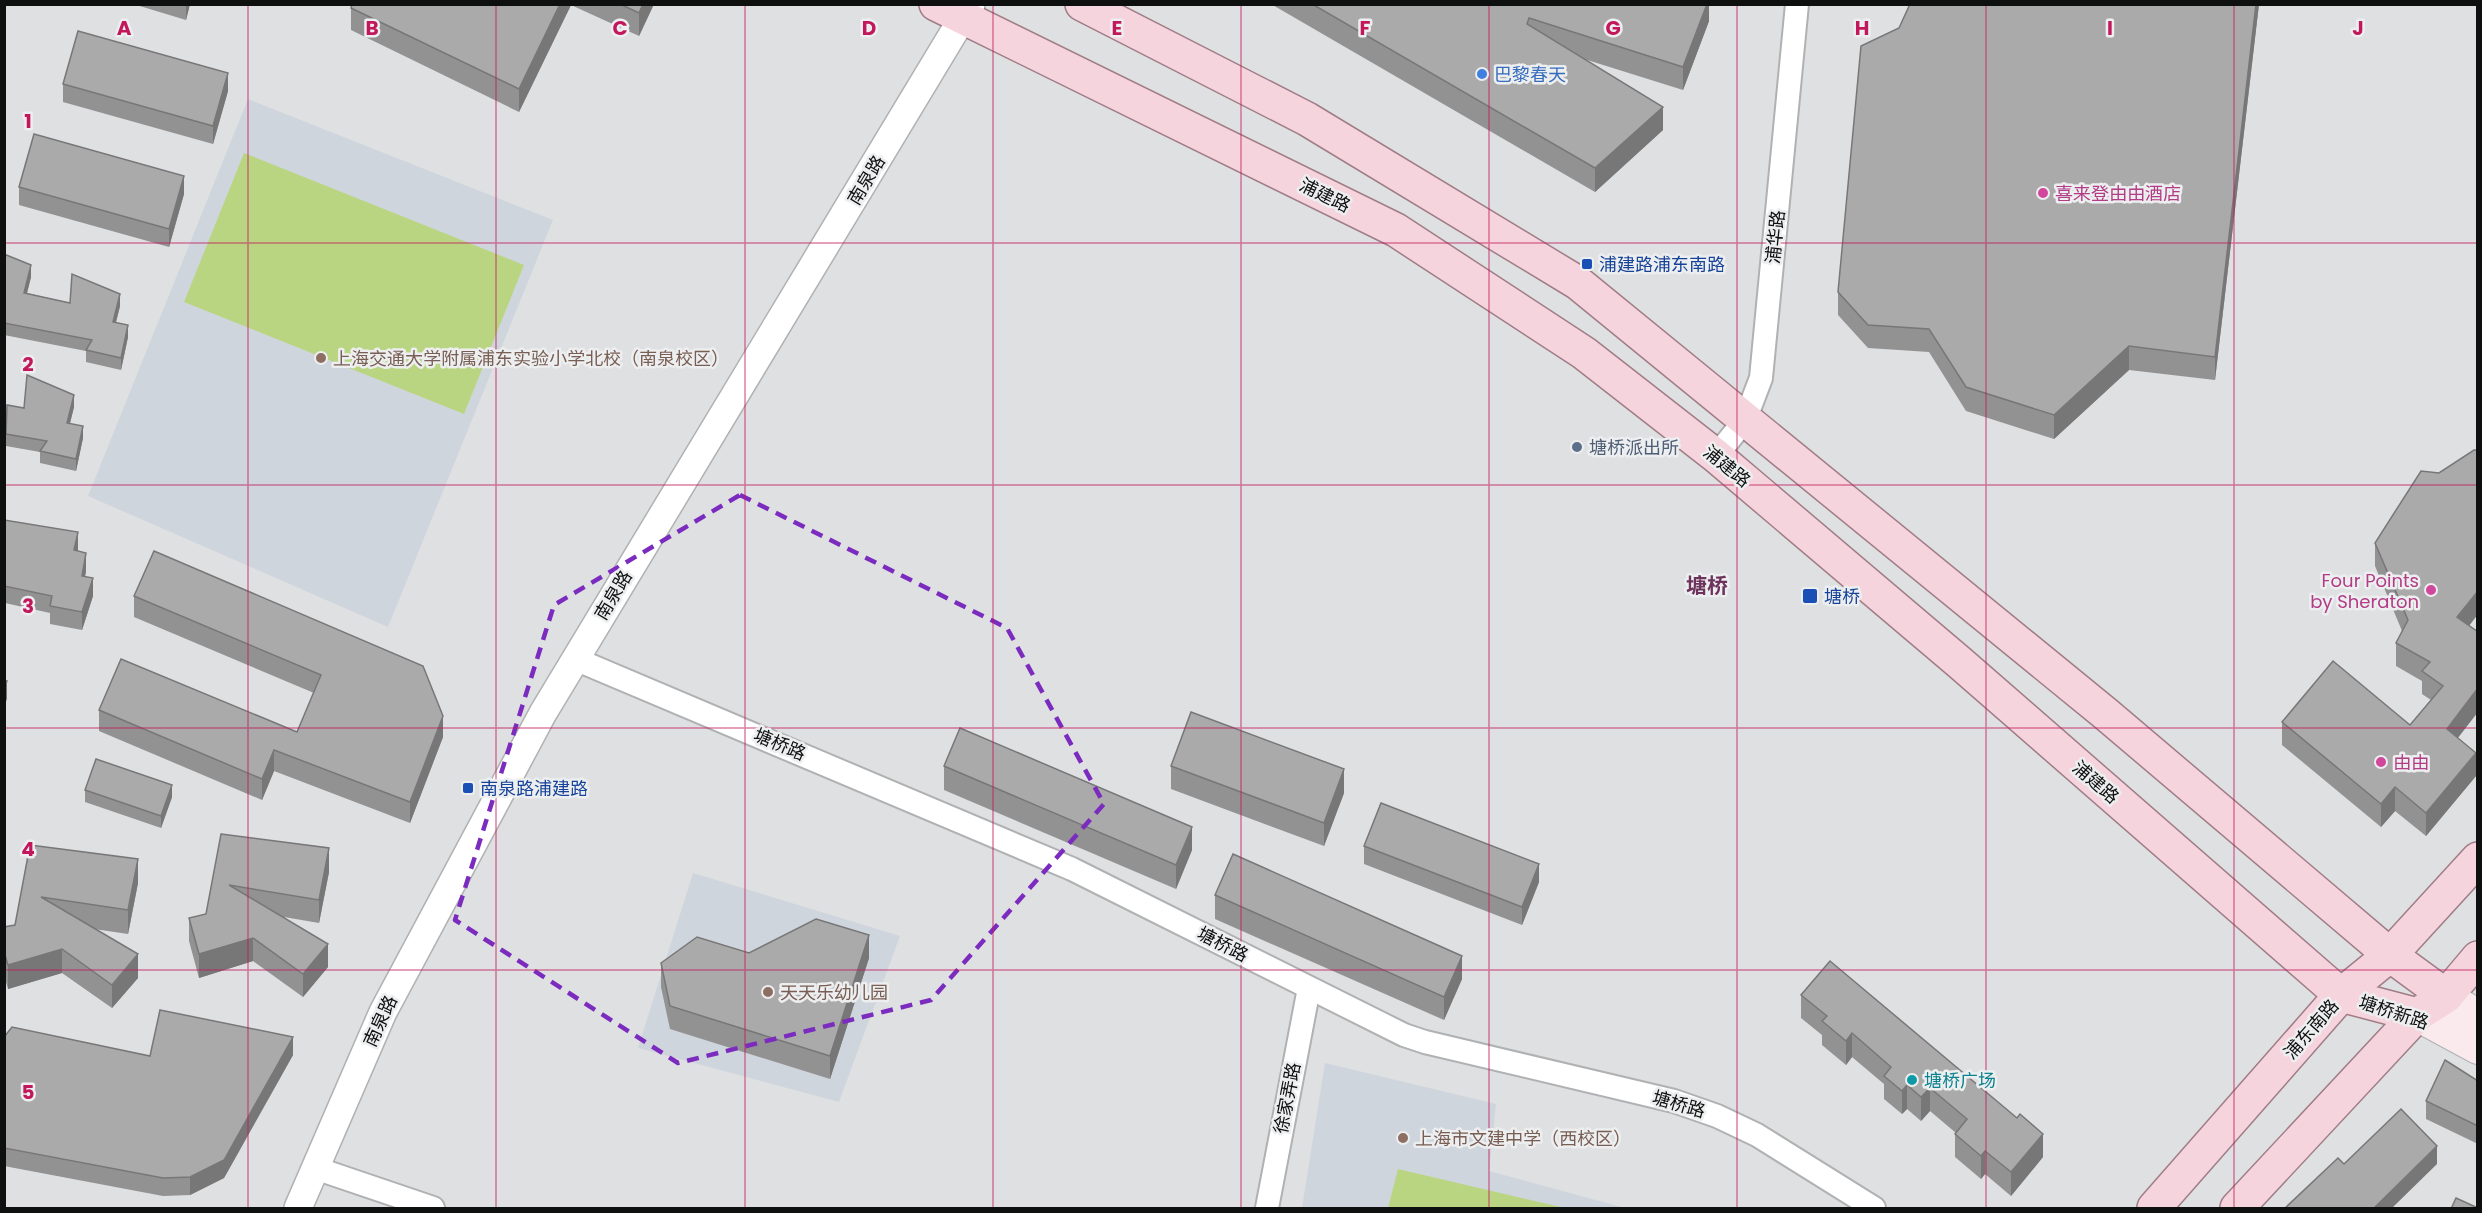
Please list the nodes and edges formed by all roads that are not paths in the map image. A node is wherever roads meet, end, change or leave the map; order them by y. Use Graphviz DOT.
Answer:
graph roads {
  1 [pos="1082,4"];
  2 [pos="1797,4"];
  3 [pos="957,9"];
  4 [pos="1745,420"];
  5 [pos="1716,456"];
  6 [pos="574,659"];
  7 [pos="2478,859"];
  8 [pos="2390,955"];
  9 [pos="2478,958"];
  10 [pos="1309,988"];
  11 [pos="2341,995"];
  12 [pos="2446,996"];
  13 [pos="2416,1015"];
  14 [pos="2478,1016"];
  15 [pos="2478,1048"];
  16 [pos="315,1168"];
  17 [pos="298,1209"];
  18 [pos="433,1209"];
  19 [pos="1267,1209"];
  20 [pos="1874,1209"];
  21 [pos="2154,1209"];
  22 [pos="2237,1209"];
  1 -- 4 [label="main road"];
  2 -- 4 [label="street, 浦华路"];
  3 -- 5 [label="main road, 浦建路"];
  3 -- 6 [label="street, 南泉路"];
  4 -- 5 [label="street, 浦华路"];
  4 -- 8 [label="main road"];
  5 -- 11 [label="main road, 浦建路"];
  6 -- 10 [label="street, 塘桥路"];
  6 -- 16 [label="street, 南泉路"];
  7 -- 8 [label="main road, 浦东南路"];
  8 -- 11 [label="main road, 浦东南路"];
  8 -- 12 [label="main road, 塘桥新路"];
  9 -- 12 [label="main road"];
  10 -- 19 [label="street, 徐家弄路"];
  10 -- 20 [label="street, 塘桥路"];
  11 -- 13 [label="main road, 塘桥新路"];
  11 -- 21 [label="main road, 浦东南路"];
  12 -- 13 [label="main road"];
  12 -- 14 [label="main road, 塘桥新路"];
  13 -- 15 [label="main road, 塘桥新路"];
  13 -- 22 [label="main road"];
  16 -- 17 [label="street, 南泉路"];
  16 -- 18 [label="street"];
}
